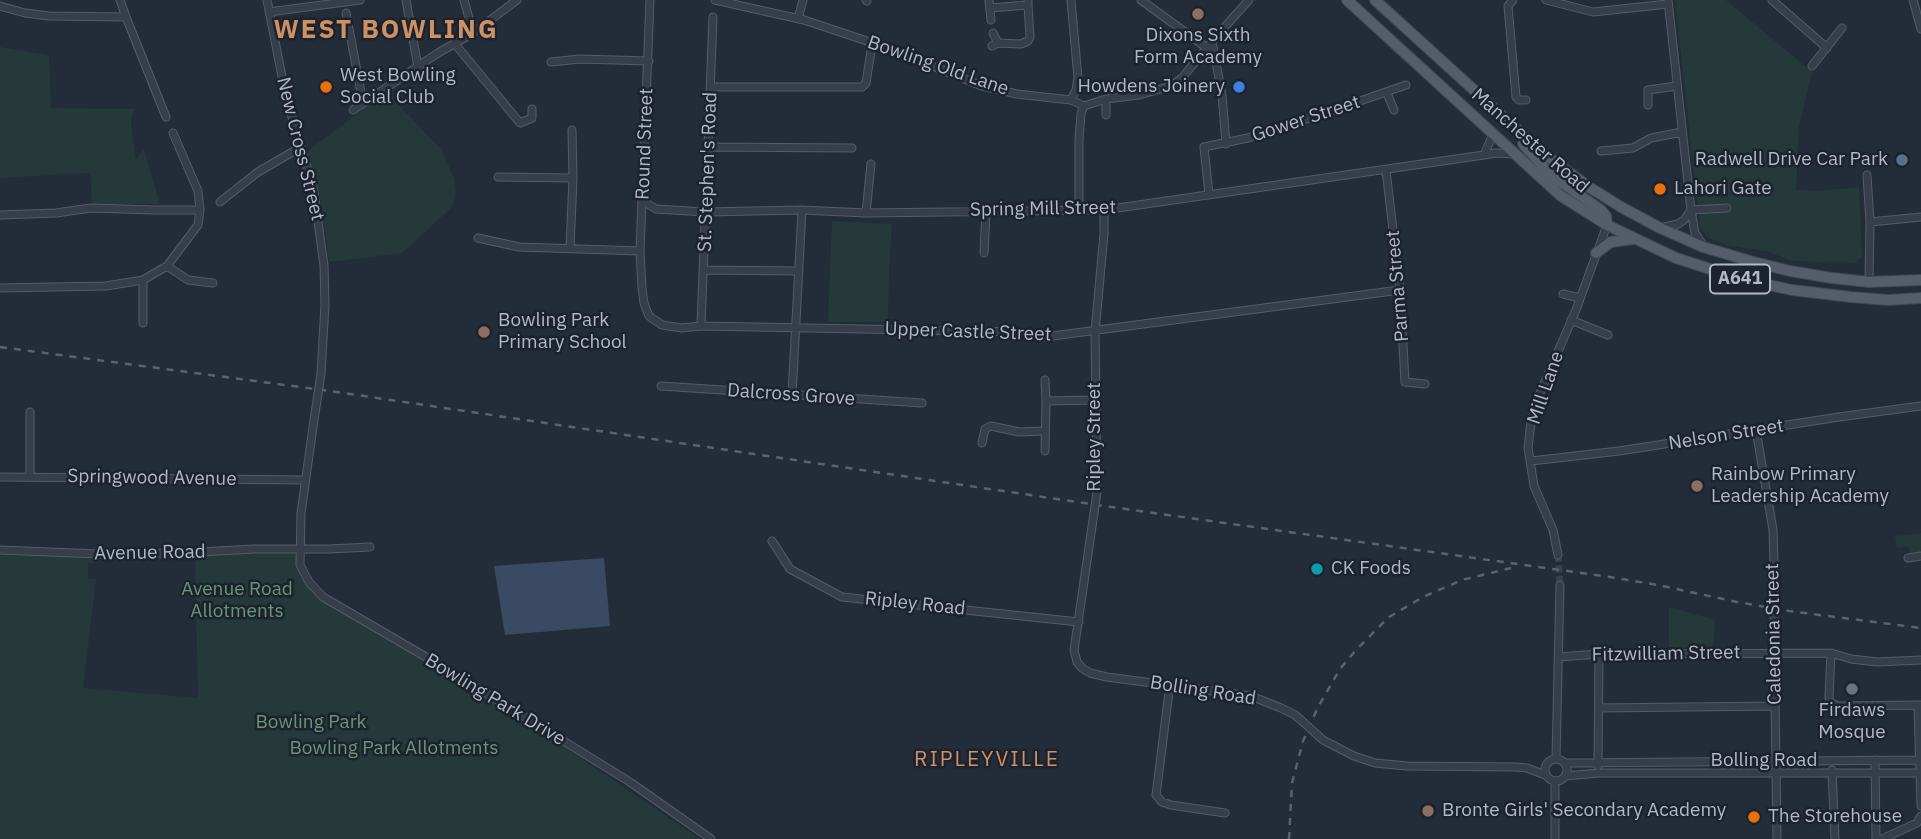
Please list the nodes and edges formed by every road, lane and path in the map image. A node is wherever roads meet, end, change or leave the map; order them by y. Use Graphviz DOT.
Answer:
graph roads {
  1 [pos="120,0"];
  2 [pos="267,0"];
  3 [pos="360,0"];
  4 [pos="406,0"];
  5 [pos="464,0"];
  6 [pos="517,0"];
  7 [pos="650,0"];
  8 [pos="715,0"];
  9 [pos="803,0"];
  10 [pos="1071,0"];
  11 [pos="1141,0"];
  12 [pos="1250,0"];
  13 [pos="1347,0"];
  14 [pos="1376,0"];
  15 [pos="1513,0"];
  16 [pos="1546,0"];
  17 [pos="1772,0"];
  18 [pos="342,1"];
  19 [pos="1028,2"];
  20 [pos="1668,2"];
  21 [pos="1917,3"];
  22 [pos="990,4"];
  23 [pos="0,6"];
  24 [pos="269,12"];
  25 [pos="346,13"];
  26 [pos="126,17"];
  27 [pos="713,17"];
  28 [pos="798,19"];
  29 [pos="991,20"];
  30 [pos="1842,29"];
  31 [pos="1921,29"];
  32 [pos="473,33"];
  33 [pos="993,33"];
  34 [pos="1212,41"];
  35 [pos="455,44"];
  36 [pos="875,44"];
  37 [pos="1207,48"];
  38 [pos="1827,48"];
  39 [pos="649,61"];
  40 [pos="551,62"];
  41 [pos="1812,66"];
  42 [pos="418,67"];
  43 [pos="1406,85"];
  44 [pos="1677,86"];
  45 [pos="711,87"];
  46 [pos="1387,93"];
  47 [pos="1106,99"];
  48 [pos="1071,100"];
  49 [pos="1526,100"];
  50 [pos="363,103"];
  51 [pos="1648,105"];
  52 [pos="1084,106"];
  53 [pos="532,109"];
  54 [pos="354,110"];
  55 [pos="1394,110"];
  56 [pos="1496,110"];
  57 [pos="1106,115"];
  58 [pos="166,117"];
  59 [pos="520,124"];
  60 [pos="512,127"];
  61 [pos="572,130"];
  62 [pos="1682,132"];
  63 [pos="173,133"];
  64 [pos="1493,134"];
  65 [pos="1226,144"];
  66 [pos="301,147"];
  67 [pos="708,147"];
  68 [pos="852,148"];
  69 [pos="1601,151"];
  70 [pos="1514,154"];
  71 [pos="1484,155"];
  72 [pos="871,164"];
  73 [pos="1386,170"];
  74 [pos="1867,175"];
  75 [pos="498,177"];
  76 [pos="573,178"];
  77 [pos="1209,195"];
  78 [pos="643,201"];
  79 [pos="220,202"];
  80 [pos="1621,207"];
  81 [pos="1727,208"];
  82 [pos="802,209"];
  83 [pos="200,210"];
  84 [pos="1104,210"];
  85 [pos="1691,210"];
  86 [pos="986,211"];
  87 [pos="1079,211"];
  88 [pos="705,212"];
  89 [pos="866,212"];
  90 [pos="0,215"];
  91 [pos="1921,219"];
  92 [pos="1870,222"];
  93 [pos="1607,225"];
  94 [pos="1660,228"];
  95 [pos="478,238"];
  96 [pos="1636,239"];
  97 [pos="1703,247"];
  98 [pos="570,248"];
  99 [pos="640,251"];
  100 [pos="984,253"];
  101 [pos="1596,253"];
  102 [pos="167,266"];
  103 [pos="704,270"];
  104 [pos="799,271"];
  105 [pos="143,280"];
  106 [pos="1921,280"];
  107 [pos="1869,282"];
  108 [pos="213,283"];
  109 [pos="0,288"];
  110 [pos="642,288"];
  111 [pos="1400,290"];
  112 [pos="1563,294"];
  113 [pos="1580,298"];
  114 [pos="1921,298"];
  115 [pos="1571,320"];
  116 [pos="143,323"];
  117 [pos="701,326"];
  118 [pos="796,328"];
  119 [pos="1095,331"];
  120 [pos="1608,335"];
  121 [pos="1045,380"];
  122 [pos="1425,384"];
  123 [pos="660,386"];
  124 [pos="792,395"];
  125 [pos="1095,400"];
  126 [pos="1046,401"];
  127 [pos="922,403"];
  128 [pos="1921,406"];
  129 [pos="30,412"];
  130 [pos="1756,430"];
  131 [pos="1045,431"];
  132 [pos="982,443"];
  133 [pos="1045,451"];
  134 [pos="1531,461"];
  135 [pos="0,477"];
  136 [pos="30,477"];
  137 [pos="305,480"];
  138 [pos="772,541"];
  139 [pos="370,547"];
  140 [pos="300,549"];
  141 [pos="0,550"];
  142 [pos="1558,555"];
  143 [pos="1921,556"];
  144 [pos="1908,558"];
  145 [pos="1560,584"];
  146 [pos="1079,622"];
  147 [pos="1775,653"];
  148 [pos="1831,653"];
  149 [pos="1600,654"];
  150 [pos="1558,657"];
  151 [pos="1921,660"];
  152 [pos="1077,662"];
  153 [pos="1170,684"];
  154 [pos="1919,705"];
  155 [pos="1775,706"];
  156 [pos="1599,708"];
  157 [pos="1556,758"];
  158 [pos="1875,760"];
  159 [pos="1920,760"];
  160 [pos="1776,761"];
  161 [pos="1832,761"];
  162 [pos="1548,762"];
  163 [pos="1565,763"];
  164 [pos="1598,763"];
  165 [pos="1527,768"];
  166 [pos="1598,773"];
  167 [pos="1776,773"];
  168 [pos="1832,773"];
  169 [pos="1875,773"];
  170 [pos="1920,773"];
  171 [pos="1545,775"];
  172 [pos="1565,776"];
  173 [pos="1555,781"];
  174 [pos="1921,806"];
  175 [pos="1225,813"];
  176 [pos="1919,819"];
  177 [pos="711,839"];
  178 [pos="1555,839"];
  179 [pos="1777,839"];
  180 [pos="1835,839"];
  181 [pos="1879,839"];
  1 -- 26 [label="street"];
  2 -- 24 [label="street, New Cross Street"];
  3 -- 18 [label="street"];
  4 -- 42 [label="street"];
  5 -- 32 [label="street"];
  6 -- 32 [label="street"];
  7 -- 39 [label="street, Round Street"];
  8 -- 28 [label="street, Bowling Old Lane"];
  9 -- 28 [label="street"];
  10 -- 48 [label="street"];
  11 -- 37 [label="street"];
  12 -- 34 [label="street"];
  13 -- 64 [label="main road, Manchester Road / A641"];
  14 -- 56 [label="main road, Manchester Road / A641"];
  15 -- 49 [label="street"];
  16 -- 20 [label="street"];
  17 -- 38 [label="street"];
  18 -- 24 [label="street"];
  19 -- 22 [label="street"];
  19 -- 33 [label="street"];
  20 -- 44 [label="street"];
  21 -- 31 [label="street"];
  22 -- 29 [label="street"];
  23 -- 26 [label="street"];
  24 -- 66 [label="street, New Cross Street"];
  25 -- 50 [label="street"];
  26 -- 58 [label="street"];
  27 -- 45 [label="street, St. Stephen's Road"];
  28 -- 36 [label="street, Bowling Old Lane"];
  30 -- 38 [label="street"];
  32 -- 35 [label="street"];
  34 -- 37 [label="street"];
  34 -- 65 [label="street"];
  35 -- 42 [label="street"];
  35 -- 59 [label="street"];
  36 -- 45 [label="street"];
  36 -- 48 [label="street, Bowling Old Lane"];
  37 -- 47 [label="street"];
  38 -- 41 [label="street"];
  39 -- 40 [label="street"];
  39 -- 78 [label="street, Round Street"];
  42 -- 50 [label="street"];
  43 -- 46 [label="street, Gower Street"];
  44 -- 51 [label="street"];
  44 -- 62 [label="street"];
  45 -- 67 [label="street, St. Stephen's Road"];
  46 -- 55 [label="street"];
  46 -- 65 [label="street, Gower Street"];
  47 -- 52 [label="street"];
  47 -- 57 [label="street"];
  48 -- 52 [label="street, Bowling Old Lane"];
  50 -- 54 [label="street"];
  52 -- 87 [label="street"];
  53 -- 59 [label="street"];
  56 -- 80 [label="main road, Manchester Road / A641"];
  56 -- 93 [label="main road"];
  59 -- 60 [label="street"];
  61 -- 76 [label="street"];
  62 -- 69 [label="street"];
  62 -- 85 [label="street"];
  63 -- 83 [label="street"];
  64 -- 70 [label="main road, Manchester Road / A641"];
  64 -- 71 [label="street"];
  65 -- 77 [label="street, Gower Street"];
  66 -- 79 [label="street"];
  66 -- 137 [label="street, New Cross Street, bridge"];
  67 -- 68 [label="street"];
  67 -- 88 [label="street, St. Stephen's Road"];
  70 -- 71 [label="street, Spring Mill Street"];
  70 -- 93 [label="main road, Manchester Road / A641"];
  71 -- 73 [label="street, Spring Mill Street"];
  72 -- 89 [label="street"];
  73 -- 77 [label="street, Spring Mill Street"];
  73 -- 111 [label="street, Parma Street"];
  74 -- 92 [label="street"];
  75 -- 76 [label="street"];
  76 -- 98 [label="street"];
  77 -- 84 [label="street, Spring Mill Street"];
  78 -- 88 [label="street, Spring Mill Street"];
  78 -- 99 [label="street, Round Street"];
  80 -- 93 [label="main road"];
  80 -- 94 [label="main road, Manchester Road / A641"];
  81 -- 85 [label="street"];
  82 -- 88 [label="street, Spring Mill Street"];
  82 -- 89 [label="street, Spring Mill Street"];
  82 -- 104 [label="street"];
  83 -- 90 [label="street"];
  83 -- 102 [label="street"];
  84 -- 87 [label="street, Spring Mill Street"];
  84 -- 119 [label="street, Ripley Street"];
  85 -- 94 [label="street"];
  85 -- 97 [label="street"];
  86 -- 87 [label="street, Spring Mill Street"];
  86 -- 89 [label="street, Spring Mill Street"];
  86 -- 100 [label="street"];
  88 -- 103 [label="street, St. Stephen's Road"];
  91 -- 92 [label="street"];
  92 -- 107 [label="street"];
  93 -- 96 [label="main road, Manchester Road / A641"];
  93 -- 101 [label="street, Mill Lane"];
  94 -- 97 [label="main road, Manchester Road / A641"];
  95 -- 98 [label="street"];
  96 -- 101 [label="main road"];
  96 -- 114 [label="main road, Manchester Road / A641"];
  97 -- 107 [label="main road, Manchester Road / A641"];
  98 -- 99 [label="street"];
  99 -- 110 [label="street, Round Street"];
  101 -- 113 [label="street, Mill Lane"];
  102 -- 105 [label="street"];
  102 -- 108 [label="street"];
  103 -- 104 [label="street"];
  103 -- 117 [label="street, St. Stephen's Road"];
  104 -- 118 [label="street"];
  105 -- 109 [label="street"];
  105 -- 116 [label="street"];
  106 -- 107 [label="main road, Manchester Road / A641"];
  110 -- 117 [label="street, Upper Castle Street"];
  111 -- 119 [label="street, Upper Castle Street"];
  111 -- 122 [label="street, Parma Street"];
  112 -- 113 [label="street"];
  113 -- 115 [label="street, Mill Lane"];
  115 -- 120 [label="street"];
  115 -- 134 [label="street, Mill Lane"];
  117 -- 118 [label="street, Upper Castle Street"];
  118 -- 119 [label="street, Upper Castle Street"];
  118 -- 124 [label="street"];
  119 -- 125 [label="street, Ripley Street"];
  121 -- 126 [label="street"];
  123 -- 124 [label="street, Dalcross Grove"];
  124 -- 127 [label="street, Dalcross Grove"];
  125 -- 126 [label="street"];
  125 -- 146 [label="street, Ripley Street, bridge"];
  126 -- 131 [label="street"];
  128 -- 130 [label="street, Nelson Street"];
  129 -- 136 [label="street"];
  130 -- 134 [label="street, Nelson Street"];
  130 -- 147 [label="street, Caledonia Street, bridge"];
  131 -- 132 [label="street"];
  131 -- 133 [label="street"];
  134 -- 142 [label="street, Mill Lane"];
  135 -- 136 [label="street, Springwood Avenue"];
  136 -- 137 [label="street, Springwood Avenue"];
  137 -- 140 [label="street, New Cross Street"];
  138 -- 146 [label="street, Ripley Road"];
  139 -- 140 [label="street"];
  140 -- 141 [label="street, Avenue Road"];
  140 -- 177 [label="street, Bowling Park Drive"];
  143 -- 144 [label="street"];
  145 -- 150 [label="street"];
  146 -- 152 [label="street, Ripley Street"];
  147 -- 148 [label="street, Fitzwilliam Street"];
  147 -- 149 [label="street, Fitzwilliam Street"];
  147 -- 155 [label="street, Caledonia Street"];
  148 -- 151 [label="street, Fitzwilliam Street"];
  148 -- 154 [label="street"];
  149 -- 150 [label="street, Fitzwilliam Street"];
  149 -- 156 [label="street"];
  150 -- 157 [label="street"];
  152 -- 153 [label="street, Bolling Road"];
  153 -- 165 [label="street, Bolling Road, bridge"];
  153 -- 175 [label="street"];
  154 -- 159 [label="street"];
  155 -- 156 [label="street"];
  155 -- 160 [label="street, Caledonia Street"];
  156 -- 164 [label="street"];
  157 -- 162 [label="street"];
  157 -- 163 [label="street"];
  158 -- 159 [label="street, Bolling Road"];
  158 -- 161 [label="street, Bolling Road"];
  158 -- 169 [label="street"];
  159 -- 170 [label="street"];
  160 -- 161 [label="street, Bolling Road"];
  160 -- 164 [label="street, Bolling Road"];
  160 -- 167 [label="street, Caledonia Street"];
  161 -- 168 [label="street"];
  162 -- 165 [label="street, Bolling Road"];
  162 -- 171 [label="street"];
  163 -- 164 [label="street, Bolling Road"];
  163 -- 172 [label="street"];
  164 -- 166 [label="street"];
  165 -- 171 [label="street, Bolling Road"];
  166 -- 167 [label="street, Bolling Road"];
  166 -- 172 [label="street, Bolling Road"];
  167 -- 168 [label="street, Bolling Road"];
  167 -- 179 [label="street, Caledonia Street"];
  168 -- 169 [label="street, Bolling Road"];
  168 -- 180 [label="street"];
  169 -- 170 [label="street, Bolling Road"];
  169 -- 181 [label="street"];
  170 -- 174 [label="street"];
  171 -- 173 [label="street"];
  172 -- 173 [label="street"];
  173 -- 178 [label="street"];
  176 -- 181 [label="street"];
}
